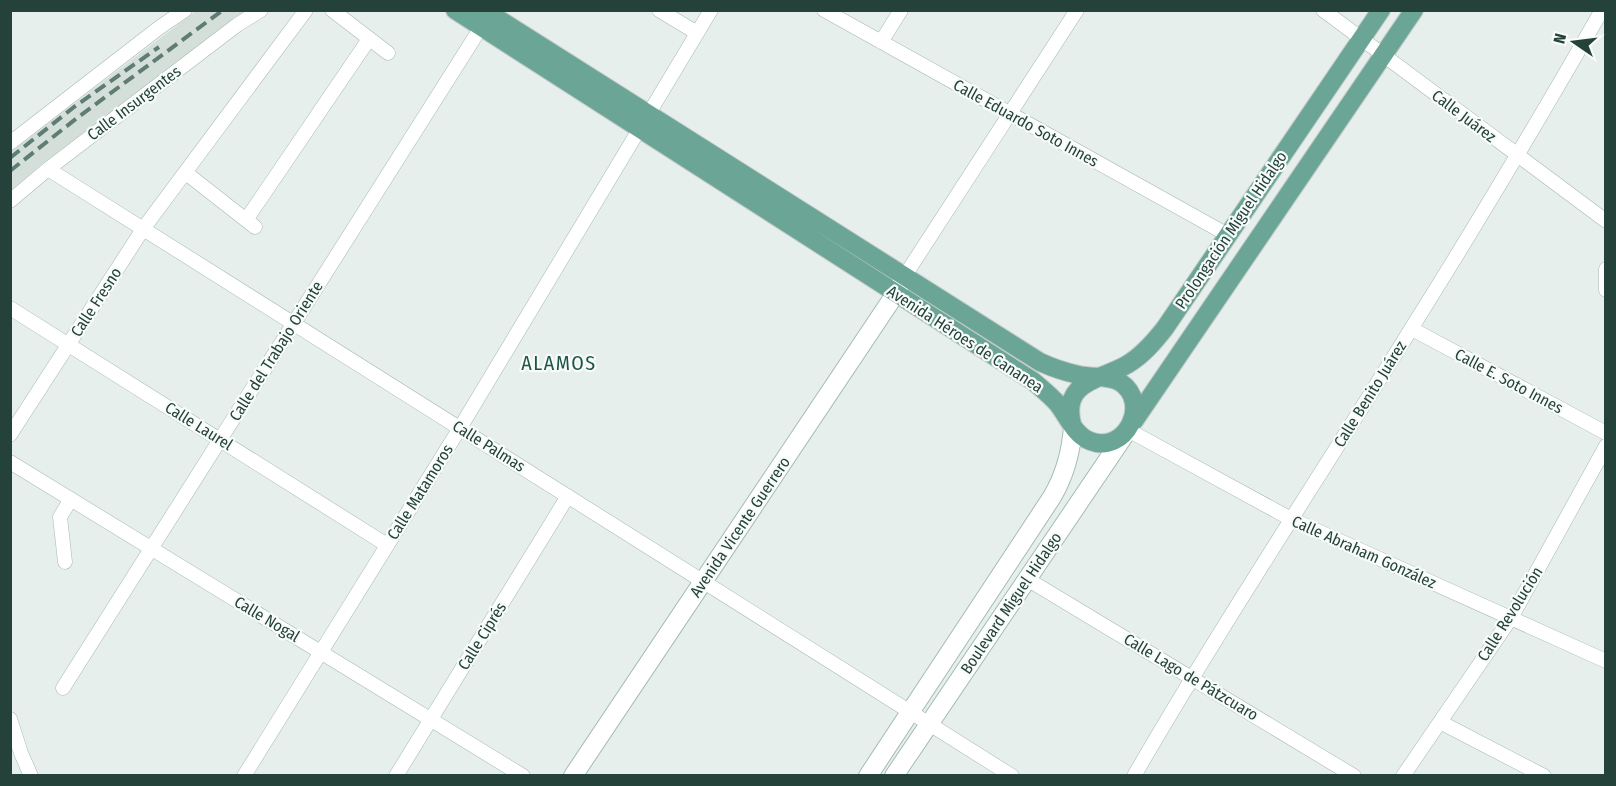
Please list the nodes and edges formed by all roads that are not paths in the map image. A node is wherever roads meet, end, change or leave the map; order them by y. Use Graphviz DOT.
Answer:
graph roads {
  1 [pos="184,10"];
  2 [pos="261,10"];
  3 [pos="306,10"];
  4 [pos="332,10"];
  5 [pos="455,10"];
  6 [pos="659,10"];
  7 [pos="711,10"];
  8 [pos="824,10"];
  9 [pos="901,10"];
  10 [pos="1077,10"];
  11 [pos="1323,10"];
  12 [pos="1381,10"];
  13 [pos="1414,10"];
  14 [pos="1602,10"];
  15 [pos="485,17"];
  16 [pos="697,33"];
  17 [pos="369,39"];
  18 [pos="1361,39"];
  19 [pos="881,42"];
  20 [pos="388,53"];
  21 [pos="1384,56"];
  22 [pos="1009,114"];
  23 [pos="644,122"];
  24 [pos="10,143"];
  25 [pos="1518,156"];
  26 [pos="48,169"];
  27 [pos="186,173"];
  28 [pos="10,201"];
  29 [pos="1605,221"];
  30 [pos="143,229"];
  31 [pos="1228,235"];
  32 [pos="1605,269"];
  33 [pos="900,285"];
  34 [pos="1605,290"];
  35 [pos="10,308"];
  36 [pos="293,324"];
  37 [pos="1412,329"];
  38 [pos="69,344"];
  39 [pos="1096,377"];
  40 [pos="1073,427"];
  41 [pos="460,428"];
  42 [pos="1128,430"];
  43 [pos="1605,433"];
  44 [pos="10,435"];
  45 [pos="221,440"];
  46 [pos="1605,446"];
  47 [pos="10,462"];
  48 [pos="568,496"];
  49 [pos="1053,497"];
  50 [pos="71,499"];
  51 [pos="1074,511"];
  52 [pos="1291,519"];
  53 [pos="387,545"];
  54 [pos="152,549"];
  55 [pos="65,562"];
  56 [pos="1027,579"];
  57 [pos="703,581"];
  58 [pos="1511,618"];
  59 [pos="321,652"];
  60 [pos="1605,661"];
  61 [pos="1191,677"];
  62 [pos="63,688"];
  63 [pos="911,712"];
  64 [pos="10,719"];
  65 [pos="430,719"];
  66 [pos="1440,722"];
  67 [pos="930,724"];
  68 [pos="31,776"];
  69 [pos="244,776"];
  70 [pos="396,776"];
  71 [pos="523,776"];
  72 [pos="573,776"];
  73 [pos="868,776"];
  74 [pos="894,776"];
  75 [pos="1012,776"];
  76 [pos="1134,776"];
  77 [pos="1354,776"];
  78 [pos="1403,776"];
  79 [pos="1544,776"];
  1 -- 24 [label="street"];
  2 -- 26 [label="street, Calle Insurgentes"];
  3 -- 27 [label="street, Calle Fresno"];
  4 -- 17 [label="street"];
  5 -- 15 [label="main road, Avenida Héroes de Cananea"];
  6 -- 16 [label="street"];
  7 -- 16 [label="street, Calle Matamoros"];
  8 -- 19 [label="street, Calle Eduardo Soto Innes"];
  9 -- 19 [label="street"];
  10 -- 22 [label="street"];
  11 -- 18 [label="street, Calle Juárez"];
  12 -- 18 [label="main road, Prolongación Miguel Hidalgo"];
  13 -- 21 [label="main road, Prolongación Miguel Hidalgo"];
  14 -- 25 [label="street, Calle Benito Juárez"];
  15 -- 23 [label="main road, Avenida Héroes de Cananea"];
  15 -- 36 [label="street, Calle del Trabajo Oriente"];
  16 -- 23 [label="street, Calle Matamoros"];
  17 -- 20 [label="street"];
  17 -- 27 [label="street"];
  18 -- 21 [label="street, Calle Juárez"];
  18 -- 31 [label="main road, Prolongación Miguel Hidalgo"];
  19 -- 22 [label="street, Calle Eduardo Soto Innes"];
  21 -- 25 [label="street, Calle Juárez"];
  21 -- 42 [label="main road, Prolongación Miguel Hidalgo"];
  22 -- 31 [label="street, Calle Eduardo Soto Innes"];
  22 -- 33 [label="street"];
  23 -- 33 [label="main road, Avenida Héroes de Cananea"];
  23 -- 41 [label="street, Calle Matamoros"];
  25 -- 29 [label="street, Calle Juárez"];
  25 -- 37 [label="street, Calle Benito Juárez"];
  26 -- 28 [label="street, Calle Insurgentes"];
  26 -- 30 [label="street, Calle Palmas"];
  27 -- 30 [label="street, Calle Fresno"];
  30 -- 36 [label="street, Calle Palmas"];
  30 -- 38 [label="street, Calle Fresno"];
  31 -- 39 [label="main road, Prolongación Miguel Hidalgo"];
  32 -- 34 [label="street"];
  33 -- 39 [label="main road, Avenida Héroes de Cananea"];
  33 -- 40 [label="main road, Avenida Héroes de Cananea"];
  33 -- 57 [label="street, Avenida Vicente Guerrero"];
  35 -- 38 [label="street, Calle Laurel"];
  36 -- 41 [label="street, Calle Palmas"];
  36 -- 45 [label="street, Calle del Trabajo Oriente"];
  37 -- 43 [label="street, Calle E. Soto Innes"];
  37 -- 52 [label="street, Calle Benito Juárez"];
  38 -- 44 [label="street, Calle Fresno"];
  38 -- 45 [label="street, Calle Laurel"];
  39 -- 40 [label="main road, Prolongación Miguel Hidalgo"];
  39 -- 42 [label="main road, Avenida Héroes de Cananea"];
  40 -- 42 [label="main road, Avenida Héroes de Cananea"];
  40 -- 49 [label="street, Boulevard Miguel Hidalgo"];
  41 -- 48 [label="street, Calle Palmas"];
  41 -- 53 [label="street, Calle Matamoros"];
  42 -- 51 [label="street, Boulevard Miguel Hidalgo"];
  42 -- 52 [label="street, Calle Abraham González"];
  45 -- 53 [label="street, Calle Laurel"];
  45 -- 54 [label="street, Calle del Trabajo Oriente"];
  46 -- 58 [label="street, Calle Revolución"];
  47 -- 50 [label="street, Calle Nogal"];
  48 -- 57 [label="street, Calle Palmas"];
  48 -- 65 [label="street, Calle Ciprés"];
  49 -- 51 [label="street"];
  49 -- 63 [label="street, Boulevard Miguel Hidalgo"];
  50 -- 54 [label="street, Calle Nogal"];
  50 -- 55 [label="street"];
  51 -- 56 [label="street, Boulevard Miguel Hidalgo"];
  52 -- 58 [label="street, Calle Abraham González"];
  52 -- 61 [label="street, Calle Benito Juárez"];
  53 -- 59 [label="street, Calle Matamoros"];
  54 -- 59 [label="street, Calle Nogal"];
  54 -- 62 [label="street, Calle del Trabajo Oriente"];
  56 -- 61 [label="street, Calle Lago de Pátzcuaro"];
  56 -- 67 [label="street, Boulevard Miguel Hidalgo"];
  57 -- 63 [label="street, Calle Palmas"];
  57 -- 72 [label="street, Avenida Vicente Guerrero"];
  58 -- 60 [label="street, Calle Abraham González"];
  58 -- 66 [label="street, Calle Revolución"];
  59 -- 65 [label="street, Calle Nogal"];
  59 -- 69 [label="street, Calle Matamoros"];
  61 -- 76 [label="street, Calle Benito Juárez"];
  61 -- 77 [label="street, Calle Lago de Pátzcuaro"];
  63 -- 67 [label="street, Calle Palmas"];
  63 -- 73 [label="street, Boulevard Miguel Hidalgo"];
  64 -- 68 [label="street"];
  65 -- 70 [label="street, Calle Ciprés"];
  65 -- 71 [label="street, Calle Nogal"];
  66 -- 78 [label="street, Calle Revolución"];
  66 -- 79 [label="street"];
  67 -- 74 [label="street, Boulevard Miguel Hidalgo"];
  67 -- 75 [label="street, Calle Palmas"];
}
